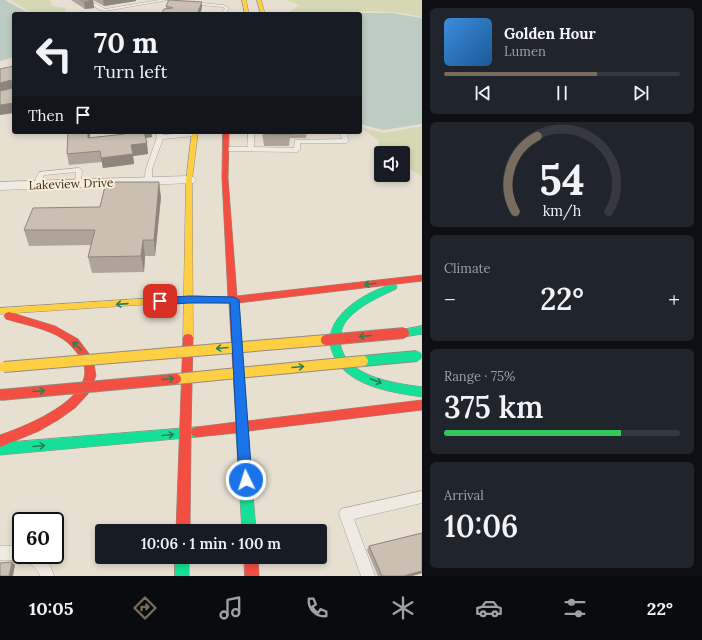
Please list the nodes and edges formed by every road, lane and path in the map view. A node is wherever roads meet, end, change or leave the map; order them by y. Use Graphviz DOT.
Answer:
graph roads {
  1 [pos="87,0"];
  2 [pos="166,0"];
  3 [pos="244,0"];
  4 [pos="260,0"];
  5 [pos="185,3"];
  6 [pos="224,12"];
  7 [pos="247,12"];
  8 [pos="263,12"];
  9 [pos="160,134"];
  10 [pos="195,134"];
  11 [pos="226,134"];
  12 [pos="251,134"];
  13 [pos="344,134"];
  14 [pos="225,149"];
  15 [pos="251,149"];
  16 [pos="189,180"];
  17 [pos="148,182"];
  18 [pos="0,186"];
  19 [pos="422,278"];
  20 [pos="409,280"];
  21 [pos="189,299"];
  22 [pos="234,300"];
  23 [pos="0,312"];
  24 [pos="422,330"];
  25 [pos="420,355"];
  26 [pos="2,367"];
  27 [pos="422,392"];
  28 [pos="0,395"];
  29 [pos="422,404"];
  30 [pos="242,427"];
  31 [pos="185,433"];
  32 [pos="0,441"];
  33 [pos="0,449"];
  34 [pos="422,497"];
  35 [pos="183,524"];
  36 [pos="249,524"];
  37 [pos="0,553"];
  38 [pos="12,553"];
  39 [pos="41,564"];
  40 [pos="182,564"];
  41 [pos="251,564"];
  42 [pos="47,576"];
  43 [pos="182,576"];
  44 [pos="252,576"];
  45 [pos="368,576"];
  1 -- 2 [label="lane"];
  3 -- 7 [label="main road"];
  4 -- 8 [label="main road"];
  5 -- 6 [label="lane"];
  9 -- 17 [label="lane"];
  10 -- 16 [label="main road"];
  11 -- 14 [label="main road"];
  12 -- 15 [label="lane"];
  13 -- 15 [label="lane"];
  14 -- 15 [label="lane"];
  14 -- 22 [label="main road"];
  16 -- 17 [label="street, Lakeview Drive"];
  16 -- 21 [label="main road"];
  17 -- 18 [label="street, Lakeview Drive"];
  19 -- 20 [label="main road"];
  20 -- 22 [label="main road, one-way"];
  20 -- 27 [label="main road, one-way"];
  21 -- 22 [label="main road"];
  21 -- 23 [label="main road, one-way"];
  21 -- 31 [label="main road"];
  22 -- 30 [label="main road"];
  32 -- 23 [label="main road, one-way"];
  24 -- 26 [label="main road, one-way, bridge"];
  28 -- 25 [label="main road, one-way, bridge"];
  29 -- 30 [label="main road"];
  30 -- 31 [label="main road"];
  30 -- 36 [label="main road"];
  33 -- 31 [label="main road, one-way"];
  31 -- 35 [label="main road"];
  34 -- 45 [label="lane"];
  37 -- 38 [label="lane"];
  39 -- 42 [label="lane"];
  40 -- 43 [label="main road"];
  41 -- 44 [label="main road"];
}
